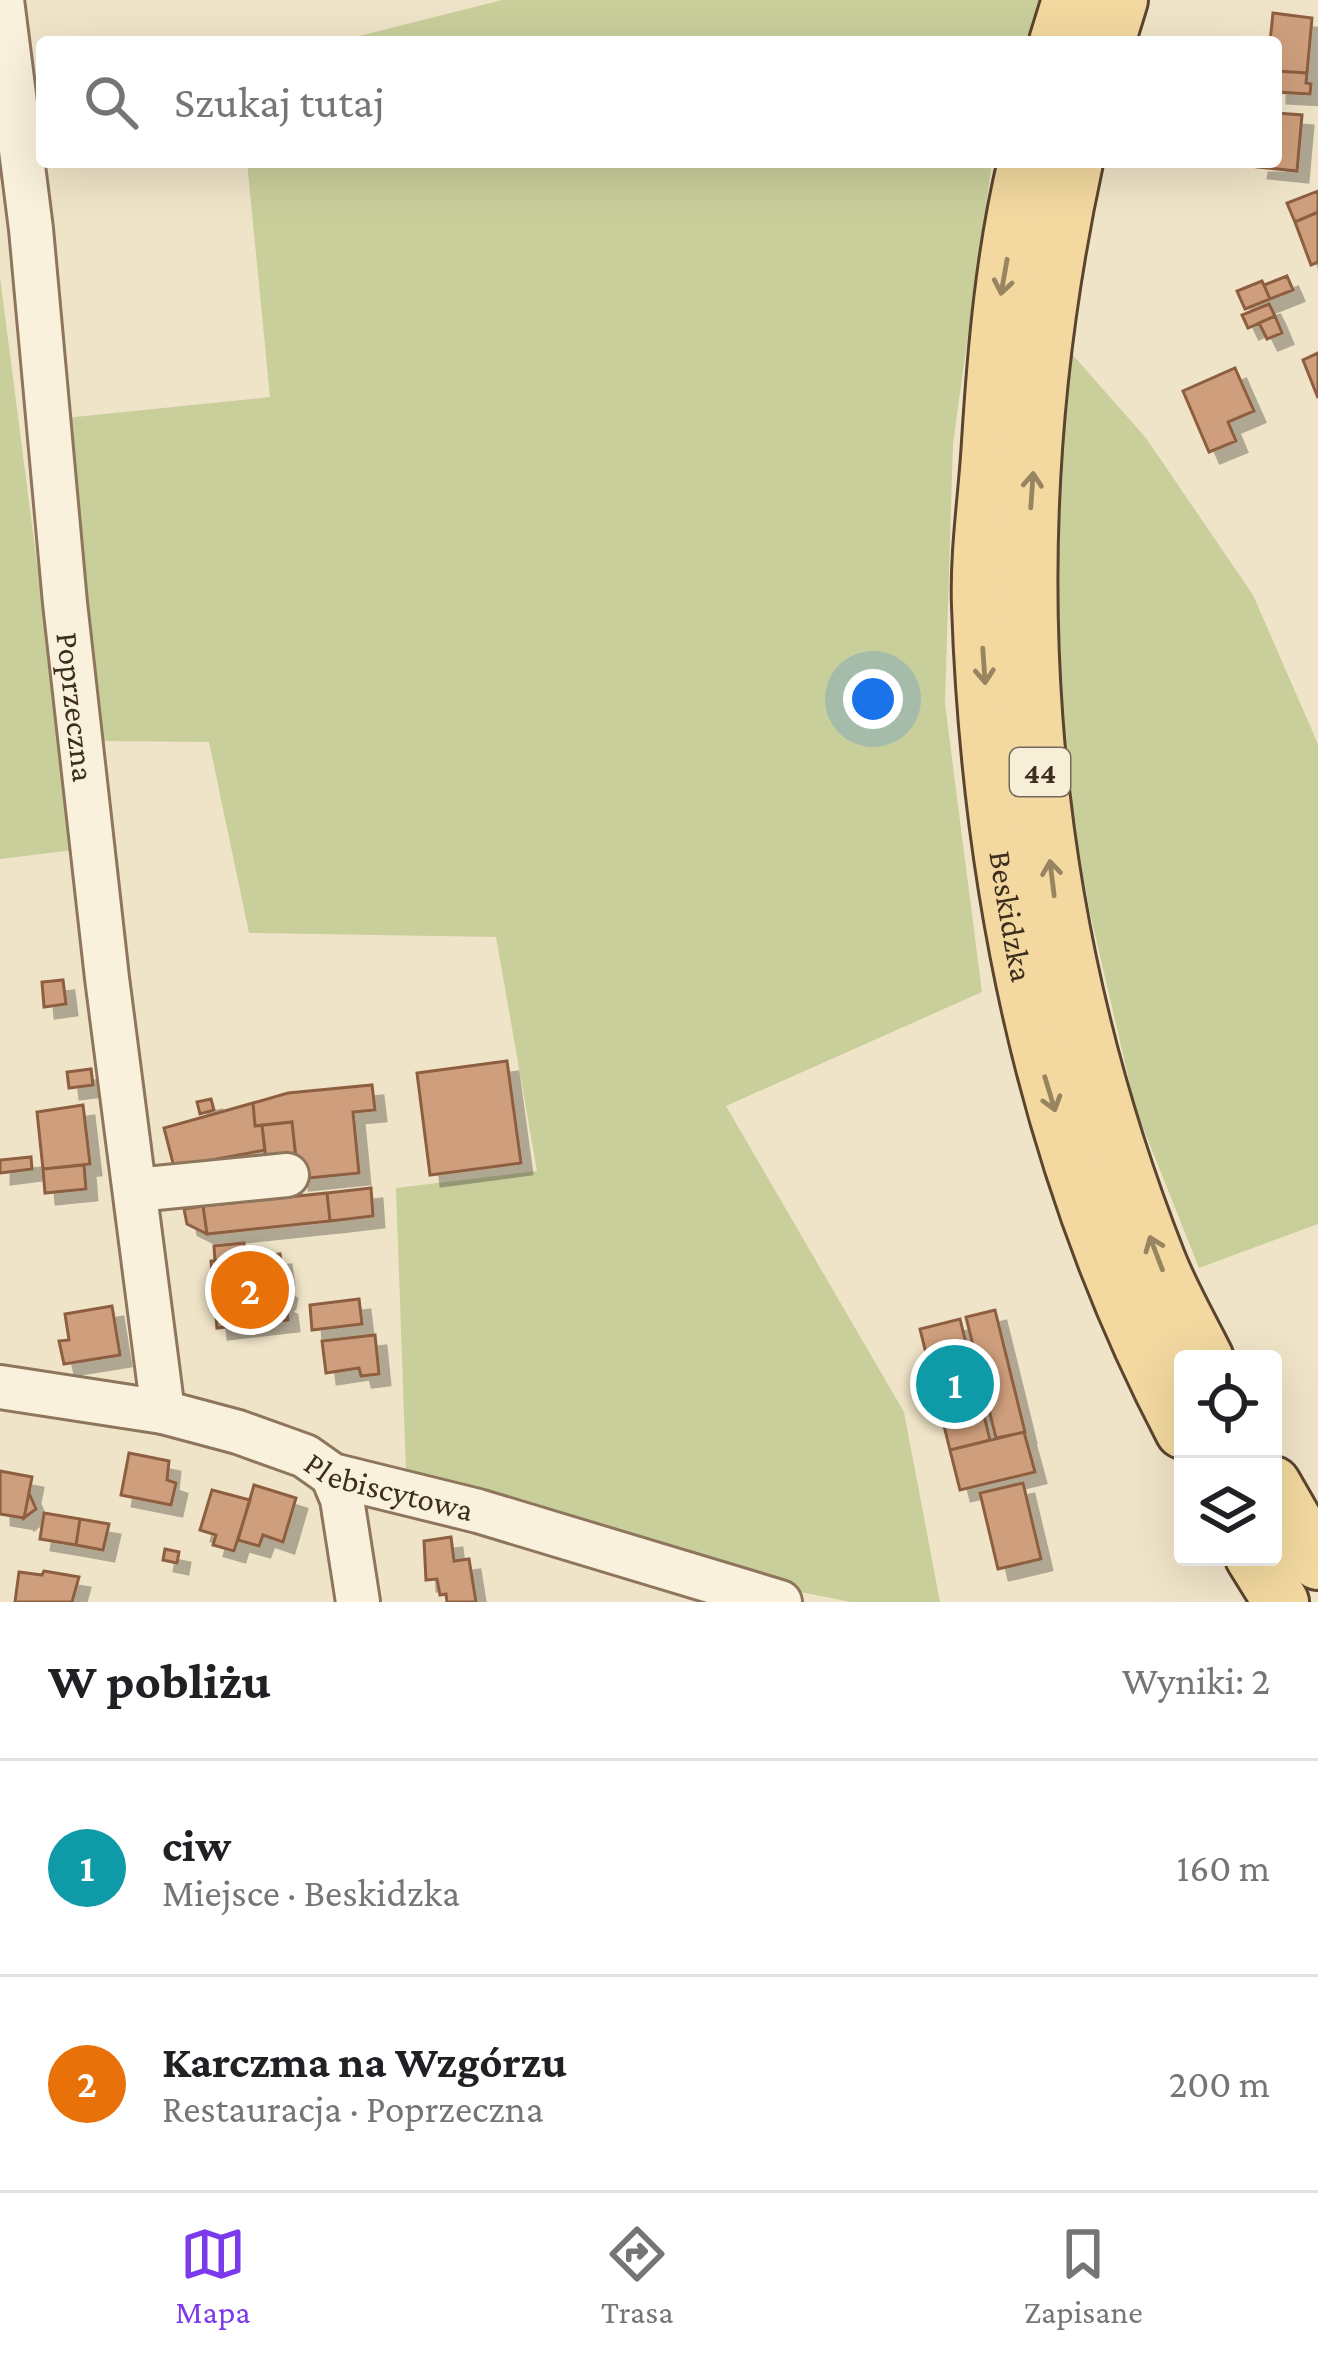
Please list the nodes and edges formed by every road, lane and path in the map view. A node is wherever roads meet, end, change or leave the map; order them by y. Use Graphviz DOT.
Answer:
graph roads {
  1 [pos="2,0"];
  2 [pos="1070,0"];
  3 [pos="1120,0"];
  4 [pos="1059,36"];
  5 [pos="1108,36"];
  6 [pos="1025,168"];
  7 [pos="1074,168"];
  8 [pos="287,1175"];
  9 [pos="136,1190"];
  10 [pos="1202,1350"];
  11 [pos="0,1387"];
  12 [pos="163,1412"];
  13 [pos="1174,1412"];
  14 [pos="332,1475"];
  15 [pos="1282,1500"];
  16 [pos="1318,1562"];
  17 [pos="1258,1566"];
  18 [pos="358,1602"];
  19 [pos="781,1602"];
  20 [pos="1280,1602"];
  1 -- 9 [label="street, Poprzeczna"];
  2 -- 4 [label="main road"];
  3 -- 5 [label="main road"];
  6 -- 13 [label="main road, Beskidzka / 44, one-way"];
  10 -- 7 [label="main road, Beskidzka / 44, one-way"];
  8 -- 9 [label="street"];
  9 -- 12 [label="street, Poprzeczna"];
  11 -- 12 [label="street, Plebiscytowa"];
  12 -- 14 [label="street, Plebiscytowa"];
  14 -- 18 [label="street"];
  14 -- 19 [label="street, Plebiscytowa"];
  15 -- 16 [label="main road"];
  17 -- 20 [label="main road"];
}
